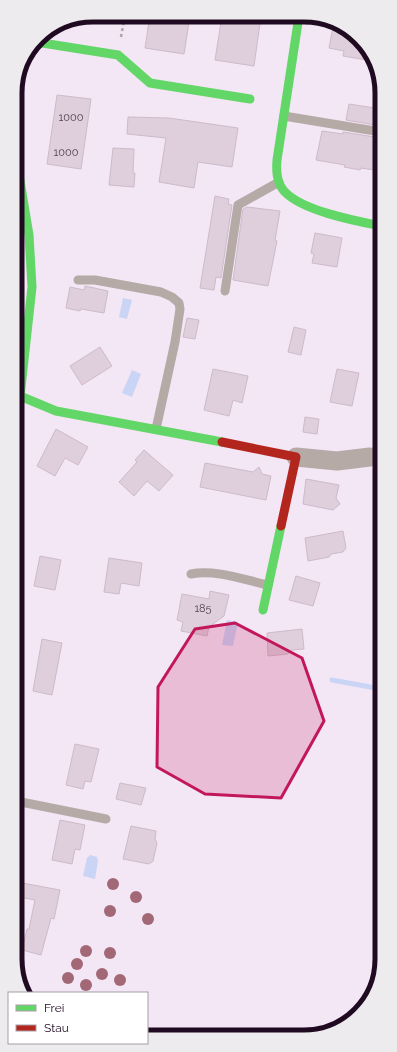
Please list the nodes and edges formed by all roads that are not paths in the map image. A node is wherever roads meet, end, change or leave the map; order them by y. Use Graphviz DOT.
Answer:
graph roads {
  1 [pos="298,22"];
  2 [pos="43,43"];
  3 [pos="250,99"];
  4 [pos="284,116"];
  5 [pos="375,131"];
  6 [pos="279,182"];
  7 [pos="22,199"];
  8 [pos="375,224"];
  9 [pos="78,280"];
  10 [pos="225,291"];
  11 [pos="22,329"];
  12 [pos="28,330"];
  13 [pos="22,380"];
  14 [pos="22,397"];
  15 [pos="156,429"];
  16 [pos="296,457"];
  17 [pos="370,457"];
  18 [pos="191,574"];
  19 [pos="268,585"];
  20 [pos="263,610"];
  21 [pos="22,802"];
  22 [pos="106,819"];
  1 -- 4 [label="street"];
  2 -- 3 [label="street"];
  4 -- 5 [label="lane"];
  4 -- 6 [label="street"];
  6 -- 8 [label="street"];
  6 -- 10 [label="lane"];
  7 -- 12 [label="street"];
  9 -- 15 [label="lane"];
  11 -- 12 [label="lane"];
  12 -- 13 [label="street"];
  14 -- 15 [label="street"];
  15 -- 16 [label="street"];
  16 -- 17 [label="street"];
  16 -- 19 [label="street"];
  18 -- 19 [label="lane"];
  19 -- 20 [label="street"];
  21 -- 22 [label="lane"];
}
